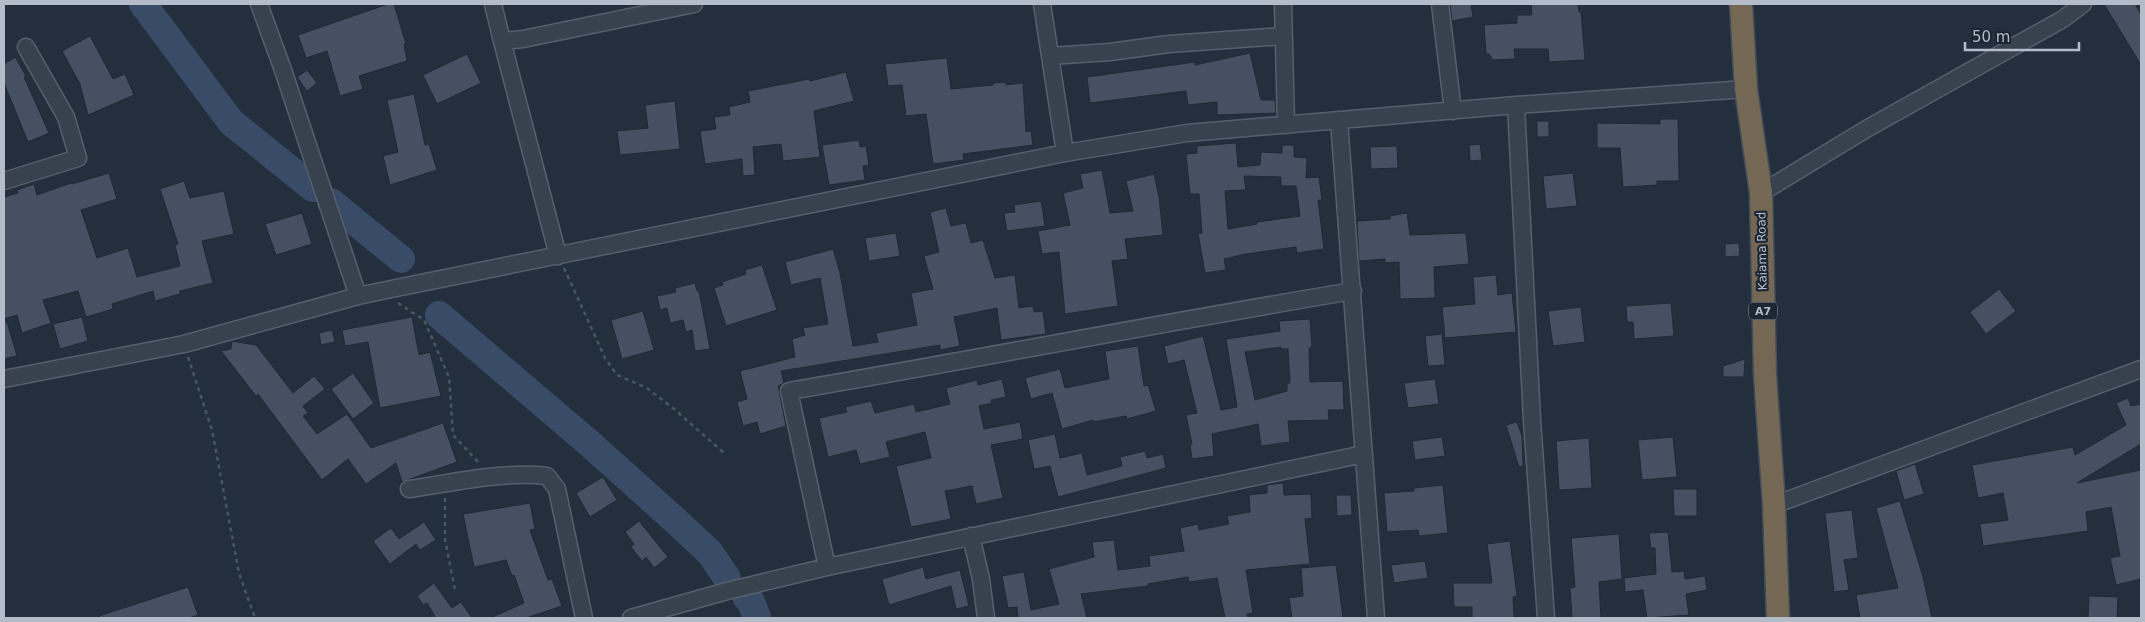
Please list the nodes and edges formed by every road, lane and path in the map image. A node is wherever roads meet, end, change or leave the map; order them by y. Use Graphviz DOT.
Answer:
graph roads {
  1 [pos="259,4"];
  2 [pos="493,4"];
  3 [pos="694,4"];
  4 [pos="1042,4"];
  5 [pos="1284,4"];
  6 [pos="1440,4"];
  7 [pos="1741,4"];
  8 [pos="2083,4"];
  9 [pos="1283,36"];
  10 [pos="502,41"];
  11 [pos="26,47"];
  12 [pos="1050,56"];
  13 [pos="1746,89"];
  14 [pos="1516,105"];
  15 [pos="1453,111"];
  16 [pos="1339,120"];
  17 [pos="1286,124"];
  18 [pos="1065,154"];
  19 [pos="4,181"];
  20 [pos="1761,193"];
  21 [pos="558,256"];
  22 [pos="1353,291"];
  23 [pos="380,292"];
  24 [pos="358,296"];
  25 [pos="184,344"];
  26 [pos="2141,368"];
  27 [pos="4,379"];
  28 [pos="724,453"];
  29 [pos="1364,454"];
  30 [pos="493,476"];
  31 [pos="445,484"];
  32 [pos="408,490"];
  33 [pos="1774,505"];
  34 [pos="971,536"];
  35 [pos="827,567"];
  36 [pos="455,590"];
  37 [pos="255,618"];
  38 [pos="584,618"];
  39 [pos="631,618"];
  40 [pos="986,618"];
  41 [pos="1376,618"];
  42 [pos="1546,618"];
  43 [pos="1778,618"];
  1 -- 24 [label="street"];
  2 -- 10 [label="street"];
  3 -- 10 [label="street"];
  4 -- 12 [label="street"];
  5 -- 9 [label="street"];
  6 -- 15 [label="street"];
  7 -- 13 [label="highway, Kaiama Road / A7"];
  8 -- 20 [label="street"];
  9 -- 12 [label="street"];
  9 -- 17 [label="street"];
  10 -- 21 [label="street"];
  11 -- 19 [label="street"];
  12 -- 18 [label="street"];
  13 -- 14 [label="street"];
  13 -- 20 [label="highway, Kaiama Road / A7"];
  14 -- 15 [label="street"];
  14 -- 42 [label="street"];
  15 -- 16 [label="street"];
  16 -- 17 [label="street"];
  16 -- 22 [label="street"];
  17 -- 18 [label="street"];
  18 -- 21 [label="street"];
  20 -- 33 [label="highway, Kaiama Road / A7"];
  21 -- 23 [label="street"];
  21 -- 28 [label="path"];
  22 -- 29 [label="street"];
  22 -- 35 [label="street"];
  23 -- 24 [label="street"];
  23 -- 30 [label="path"];
  24 -- 25 [label="street"];
  25 -- 27 [label="street"];
  25 -- 37 [label="path"];
  26 -- 33 [label="street"];
  29 -- 34 [label="street"];
  29 -- 41 [label="street"];
  30 -- 31 [label="street"];
  30 -- 38 [label="street"];
  31 -- 32 [label="street"];
  31 -- 36 [label="path"];
  33 -- 43 [label="highway, Kaiama Road / A7"];
  34 -- 35 [label="street"];
  34 -- 40 [label="street"];
  35 -- 39 [label="street"];
}
